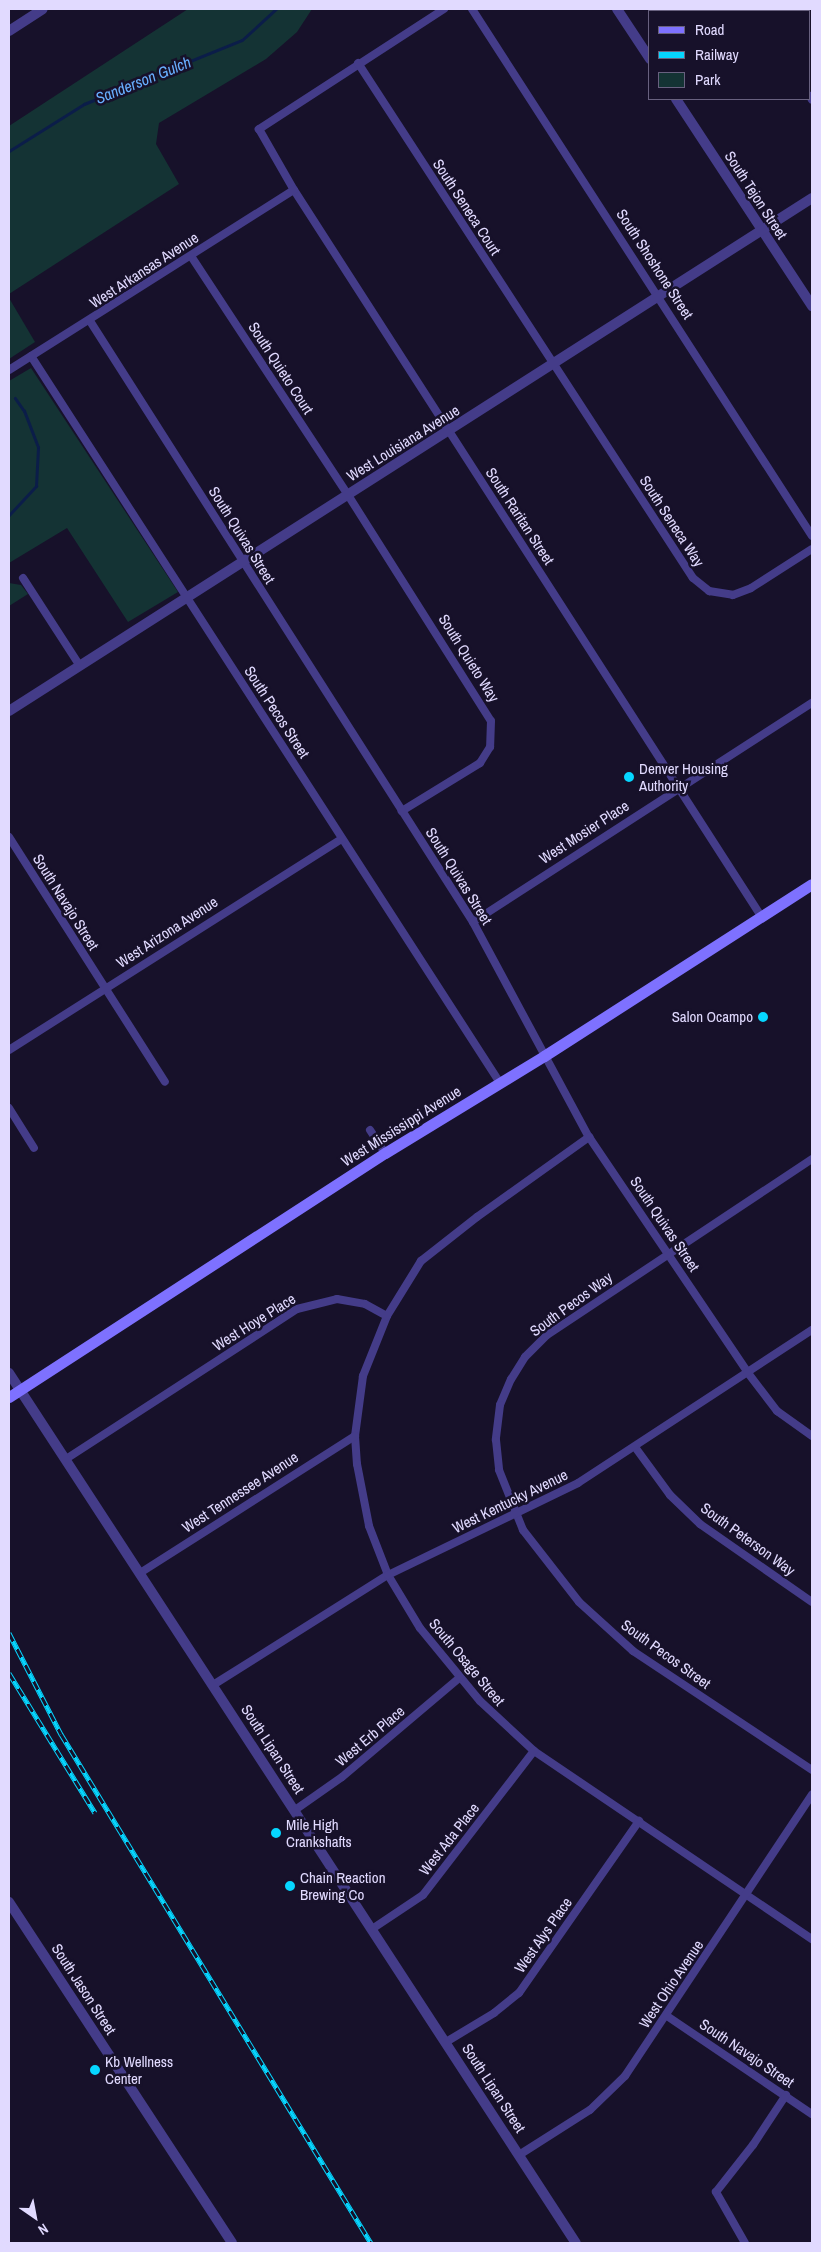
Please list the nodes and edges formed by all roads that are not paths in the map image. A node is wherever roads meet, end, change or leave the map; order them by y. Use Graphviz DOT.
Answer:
graph roads {
  1 [pos="43,9"];
  2 [pos="444,9"];
  3 [pos="472,9"];
  4 [pos="617,9"];
  5 [pos="9,31"];
  6 [pos="648,56"];
  7 [pos="358,63"];
  8 [pos="677,100"];
  9 [pos="294,190"];
  10 [pos="812,198"];
  11 [pos="763,233"];
  12 [pos="191,256"];
  13 [pos="659,296"];
  14 [pos="812,306"];
  15 [pos="90,321"];
  16 [pos="31,356"];
  17 [pos="553,365"];
  18 [pos="9,370"];
  19 [pos="448,432"];
  20 [pos="348,495"];
  21 [pos="812,536"];
  22 [pos="812,548"];
  23 [pos="243,562"];
  24 [pos="23,578"];
  25 [pos="187,598"];
  26 [pos="80,666"];
  27 [pos="812,703"];
  28 [pos="9,711"];
  29 [pos="679,787"];
  30 [pos="402,812"];
  31 [pos="9,837"];
  32 [pos="342,839"];
  33 [pos="812,884"];
  34 [pos="761,916"];
  35 [pos="473,922"];
  36 [pos="104,989"];
  37 [pos="9,1050"];
  38 [pos="544,1056"];
  39 [pos="165,1082"];
  40 [pos="500,1083"];
  41 [pos="9,1108"];
  42 [pos="370,1130"];
  43 [pos="590,1137"];
  44 [pos="34,1148"];
  45 [pos="385,1153"];
  46 [pos="812,1159"];
  47 [pos="668,1252"];
  48 [pos="387,1316"];
  49 [pos="812,1330"];
  50 [pos="9,1373"];
  51 [pos="748,1373"];
  52 [pos="20,1390"];
  53 [pos="505,1392"];
  54 [pos="9,1398"];
  55 [pos="355,1436"];
  56 [pos="812,1436"];
  57 [pos="634,1447"];
  58 [pos="66,1459"];
  59 [pos="514,1513"];
  60 [pos="140,1573"];
  61 [pos="388,1575"];
  62 [pos="812,1602"];
  63 [pos="459,1678"];
  64 [pos="213,1685"];
  65 [pos="534,1752"];
  66 [pos="812,1770"];
  67 [pos="812,1795"];
  68 [pos="295,1810"];
  69 [pos="639,1820"];
  70 [pos="746,1894"];
  71 [pos="9,1902"];
  72 [pos="13,1917"];
  73 [pos="372,1929"];
  74 [pos="812,1939"];
  75 [pos="667,2016"];
  76 [pos="446,2042"];
  77 [pos="786,2095"];
  78 [pos="812,2114"];
  79 [pos="519,2155"];
  80 [pos="232,2243"];
  81 [pos="576,2243"];
  82 [pos="745,2243"];
  1 -- 5 [label="street"];
  2 -- 7 [label="street"];
  3 -- 13 [label="street, South Shoshone Street"];
  4 -- 6 [label="street"];
  7 -- 9 [label="street, South Raritan Street"];
  7 -- 17 [label="street, South Seneca Court"];
  8 -- 11 [label="street, South Tejon Street"];
  9 -- 12 [label="street, West Arkansas Avenue"];
  9 -- 19 [label="street, South Raritan Street"];
  10 -- 11 [label="street, West Louisiana Avenue"];
  11 -- 13 [label="street, West Louisiana Avenue"];
  11 -- 14 [label="street, South Tejon Street"];
  12 -- 15 [label="street, West Arkansas Avenue"];
  12 -- 20 [label="street, South Quieto Court"];
  13 -- 17 [label="street, West Louisiana Avenue"];
  13 -- 21 [label="street, South Shoshone Street"];
  15 -- 16 [label="street, West Arkansas Avenue"];
  15 -- 23 [label="street, South Quivas Street"];
  16 -- 18 [label="street, West Arkansas Avenue"];
  16 -- 25 [label="street, South Pecos Street"];
  17 -- 19 [label="street, West Louisiana Avenue"];
  17 -- 22 [label="street, South Seneca Way"];
  19 -- 20 [label="street, West Louisiana Avenue"];
  19 -- 29 [label="street, South Raritan Street"];
  20 -- 23 [label="street, West Louisiana Avenue"];
  20 -- 30 [label="street, South Quieto Way"];
  23 -- 25 [label="street, West Louisiana Avenue"];
  23 -- 30 [label="street, South Quivas Street"];
  24 -- 26 [label="street"];
  25 -- 26 [label="street, West Louisiana Avenue"];
  25 -- 32 [label="street, South Pecos Street"];
  26 -- 28 [label="street, West Louisiana Avenue"];
  27 -- 29 [label="street, West Mosier Place"];
  29 -- 34 [label="street, South Raritan Street"];
  29 -- 35 [label="street, West Mosier Place"];
  30 -- 35 [label="street, South Quivas Street"];
  31 -- 36 [label="street, South Navajo Street"];
  32 -- 36 [label="street, West Arizona Avenue"];
  32 -- 40 [label="street, South Pecos Street"];
  33 -- 34 [label="main road, West Mississippi Avenue"];
  34 -- 38 [label="main road, West Mississippi Avenue"];
  35 -- 38 [label="street, South Quivas Street"];
  36 -- 37 [label="street, West Arizona Avenue"];
  36 -- 39 [label="street, South Navajo Street"];
  38 -- 40 [label="main road, West Mississippi Avenue"];
  38 -- 43 [label="street, South Quivas Street"];
  40 -- 45 [label="main road, West Mississippi Avenue"];
  41 -- 44 [label="street"];
  42 -- 45 [label="street"];
  43 -- 47 [label="street, South Quivas Street"];
  43 -- 48 [label="street"];
  45 -- 52 [label="main road, West Mississippi Avenue"];
  46 -- 47 [label="street"];
  47 -- 51 [label="street, South Quivas Street"];
  47 -- 53 [label="street, South Pecos Way"];
  48 -- 55 [label="street, South Osage Street"];
  48 -- 58 [label="street, West Hoye Place"];
  49 -- 51 [label="street, West Kentucky Avenue"];
  50 -- 52 [label="street, South Lipan Street"];
  51 -- 56 [label="street, South Quivas Street"];
  51 -- 57 [label="street, West Kentucky Avenue"];
  52 -- 54 [label="main road, West Mississippi Avenue"];
  52 -- 58 [label="street, South Lipan Street"];
  53 -- 59 [label="street, South Pecos Street"];
  55 -- 60 [label="street, West Tennessee Avenue"];
  55 -- 61 [label="street, South Osage Street"];
  57 -- 59 [label="street, West Kentucky Avenue"];
  57 -- 62 [label="street, South Peterson Way"];
  58 -- 60 [label="street, South Lipan Street"];
  59 -- 61 [label="street, West Kentucky Avenue"];
  59 -- 66 [label="street, South Pecos Street"];
  60 -- 64 [label="street, South Lipan Street"];
  61 -- 63 [label="street, South Osage Street"];
  61 -- 64 [label="street, West Kentucky Avenue"];
  63 -- 65 [label="street, South Osage Street"];
  63 -- 68 [label="street, West Erb Place"];
  64 -- 68 [label="street, South Lipan Street"];
  65 -- 69 [label="street, South Osage Street"];
  65 -- 73 [label="street, West Ada Place"];
  67 -- 70 [label="street, West Ohio Avenue"];
  68 -- 73 [label="street, South Lipan Street"];
  69 -- 70 [label="street, South Osage Street"];
  69 -- 76 [label="street, West Alys Place"];
  70 -- 74 [label="street, South Osage Street"];
  70 -- 75 [label="street, West Ohio Avenue"];
  71 -- 72 [label="street, South Jason Street"];
  72 -- 80 [label="street, South Jason Street"];
  73 -- 76 [label="street, South Lipan Street"];
  75 -- 77 [label="street, South Navajo Street"];
  75 -- 79 [label="street, West Ohio Avenue"];
  76 -- 79 [label="street, South Lipan Street"];
  77 -- 78 [label="street, South Navajo Street"];
  77 -- 82 [label="street"];
  79 -- 81 [label="street, South Lipan Street"];
}
